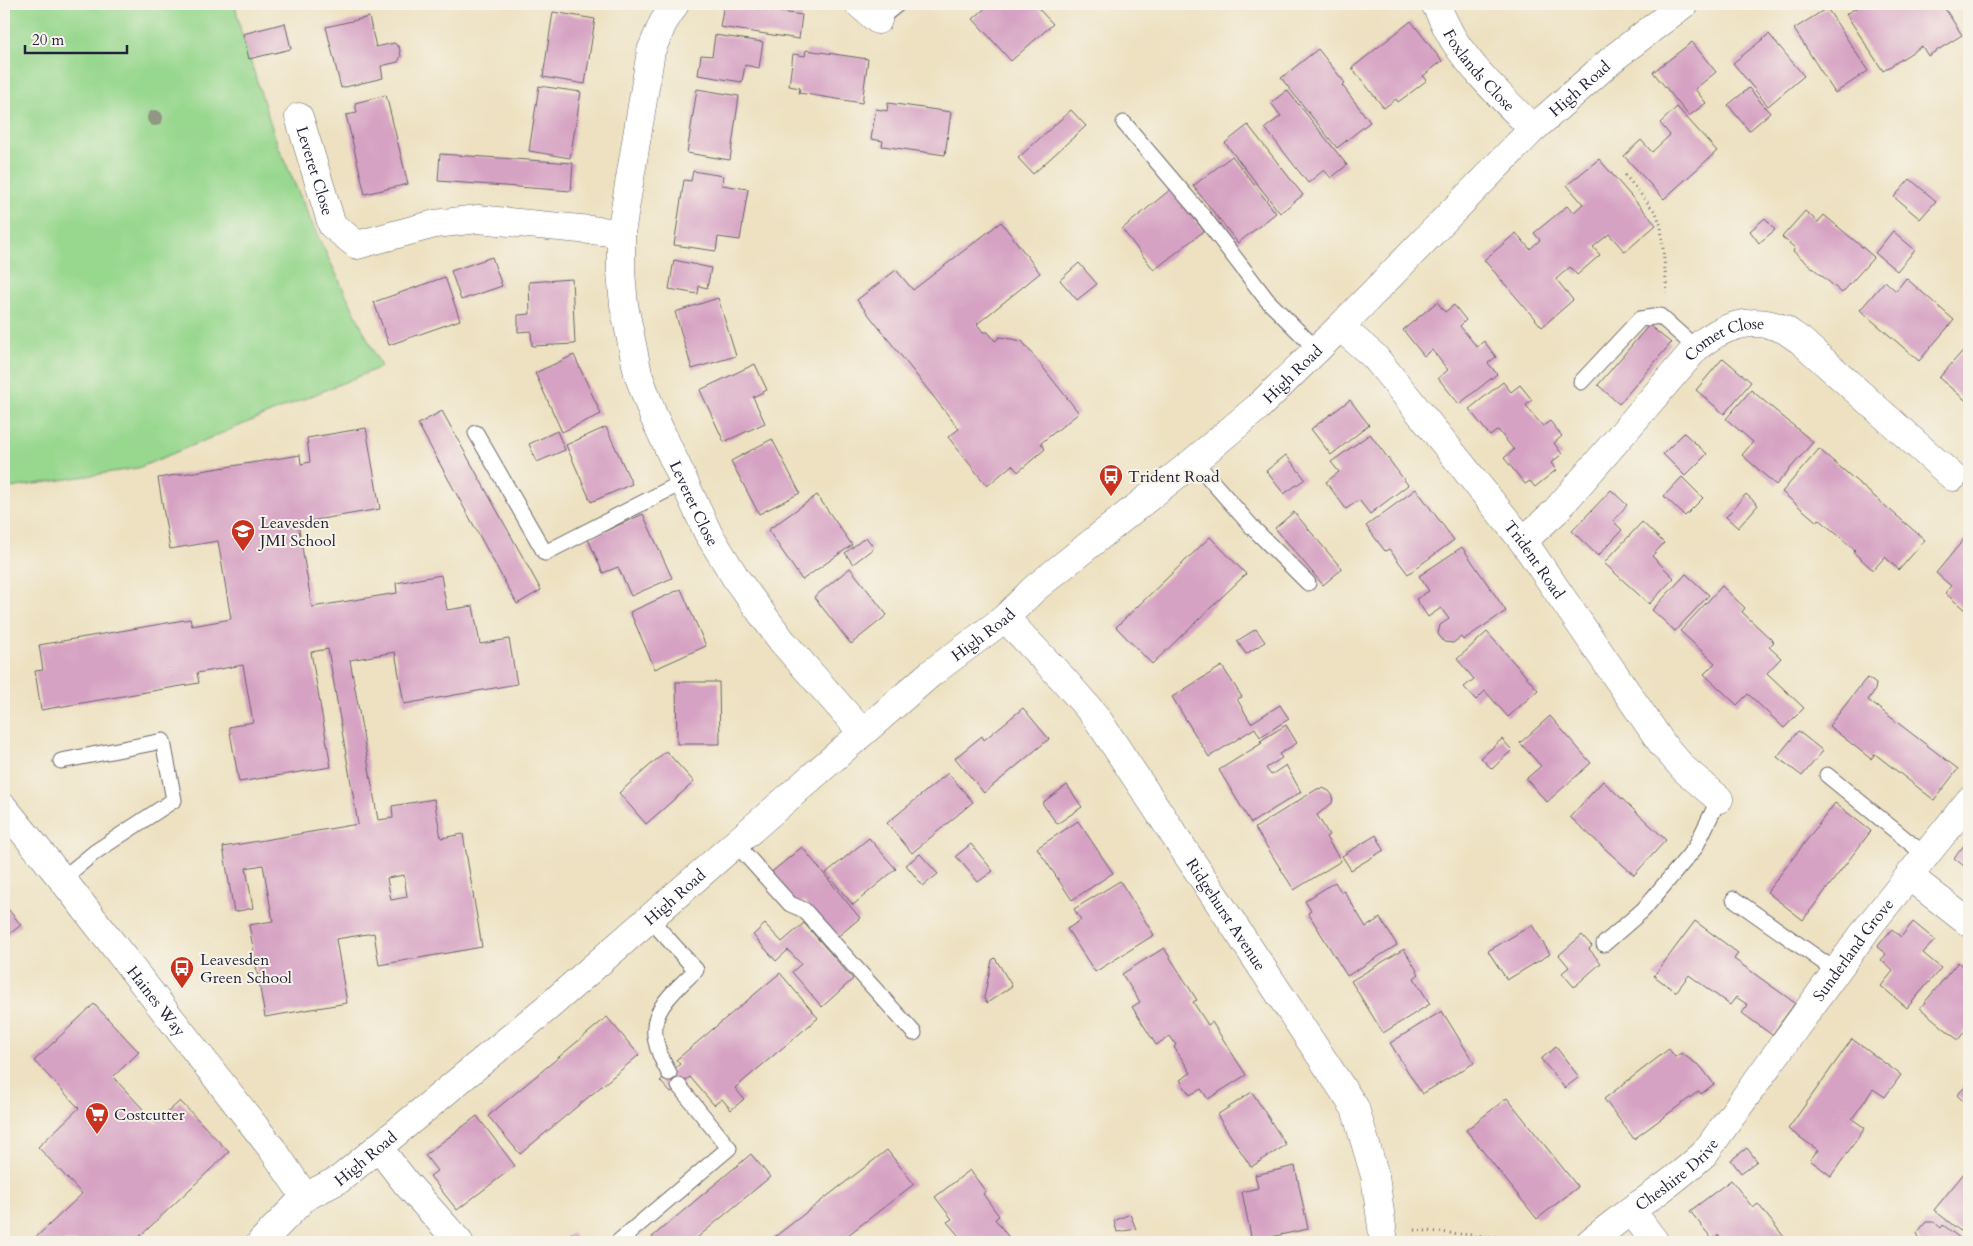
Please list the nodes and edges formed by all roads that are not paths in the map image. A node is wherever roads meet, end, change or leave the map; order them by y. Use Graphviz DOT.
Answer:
graph roads {
  1 [pos="675,4"];
  2 [pos="1435,4"];
  3 [pos="1684,4"];
  4 [pos="299,116"];
  5 [pos="1124,123"];
  6 [pos="1533,129"];
  7 [pos="621,234"];
  8 [pos="1340,328"];
  9 [pos="1696,348"];
  10 [pos="1317,350"];
  11 [pos="1581,382"];
  12 [pos="476,433"];
  13 [pos="1194,461"];
  14 [pos="1953,477"];
  15 [pos="683,482"];
  16 [pos="1523,541"];
  17 [pos="1308,583"];
  18 [pos="1005,618"];
  19 [pos="862,732"];
  20 [pos="61,762"];
  21 [pos="1827,775"];
  22 [pos="1719,799"];
  23 [pos="1969,801"];
  24 [pos="4,808"];
  25 [pos="736,844"];
  26 [pos="1917,866"];
  27 [pos="62,879"];
  28 [pos="1734,899"];
  29 [pos="650,919"];
  30 [pos="1969,923"];
  31 [pos="1604,944"];
  32 [pos="1836,971"];
  33 [pos="914,1034"];
  34 [pos="669,1073"];
  35 [pos="680,1086"];
  36 [pos="1741,1102"];
  37 [pos="378,1148"];
  38 [pos="305,1197"];
  39 [pos="1631,1210"];
  40 [pos="1384,1235"];
  41 [pos="261,1242"];
  42 [pos="459,1242"];
  43 [pos="618,1242"];
  44 [pos="1590,1242"];
  45 [pos="1655,1242"];
  1 -- 7 [label="street, Leveret Close"];
  2 -- 6 [label="street, Foxlands Close"];
  3 -- 6 [label="street, High Road"];
  4 -- 7 [label="street, Leveret Close"];
  5 -- 10 [label="lane"];
  6 -- 8 [label="street, High Road"];
  7 -- 15 [label="street, Leveret Close"];
  8 -- 10 [label="street, High Road"];
  8 -- 16 [label="street, Trident Road"];
  9 -- 11 [label="lane"];
  9 -- 14 [label="street, Comet Close"];
  9 -- 16 [label="street, Comet Close"];
  10 -- 13 [label="street, High Road"];
  12 -- 15 [label="lane"];
  13 -- 17 [label="lane"];
  13 -- 18 [label="street, High Road"];
  15 -- 19 [label="street, Leveret Close"];
  16 -- 22 [label="street, Trident Road"];
  18 -- 19 [label="street, High Road"];
  18 -- 40 [label="street, Ridgehurst Avenue"];
  19 -- 25 [label="street, High Road"];
  20 -- 27 [label="lane"];
  21 -- 26 [label="lane"];
  22 -- 31 [label="lane"];
  23 -- 26 [label="street, Sunderland Grove"];
  24 -- 27 [label="street, Haines Way"];
  25 -- 29 [label="street, High Road"];
  25 -- 33 [label="lane"];
  26 -- 30 [label="street"];
  26 -- 32 [label="street, Sunderland Grove"];
  27 -- 38 [label="street, Haines Way"];
  28 -- 32 [label="lane"];
  29 -- 34 [label="lane"];
  29 -- 37 [label="street, High Road"];
  32 -- 36 [label="street, Sunderland Grove"];
  35 -- 43 [label="lane"];
  36 -- 39 [label="street, Cheshire Drive"];
  37 -- 38 [label="street, High Road"];
  37 -- 42 [label="street"];
  38 -- 41 [label="street, High Road"];
  39 -- 44 [label="street"];
  39 -- 45 [label="street, Cheshire Drive"];
}
